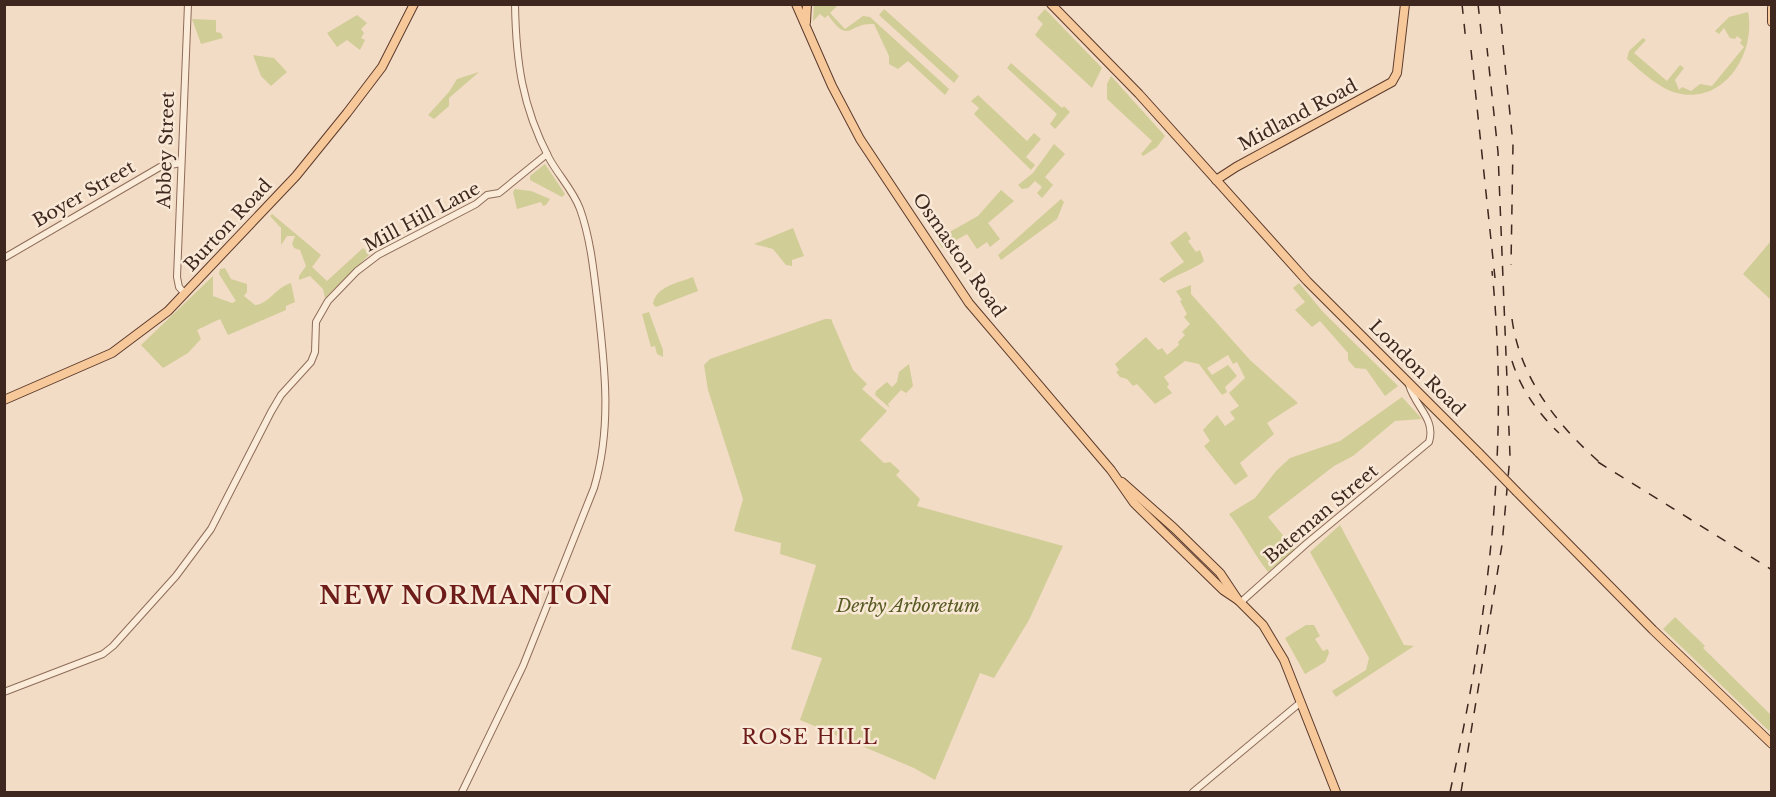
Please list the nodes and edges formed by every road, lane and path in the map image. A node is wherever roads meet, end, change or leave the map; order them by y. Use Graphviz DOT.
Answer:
graph roads {
  1 [pos="188,4"];
  2 [pos="414,4"];
  3 [pos="515,4"];
  4 [pos="796,4"];
  5 [pos="807,4"];
  6 [pos="1051,4"];
  7 [pos="1405,4"];
  8 [pos="1765,4"];
  9 [pos="1771,15"];
  10 [pos="807,25"];
  11 [pos="548,154"];
  12 [pos="181,163"];
  13 [pos="1216,180"];
  14 [pos="4,258"];
  15 [pos="185,294"];
  16 [pos="1409,384"];
  17 [pos="4,400"];
  18 [pos="1240,601"];
  19 [pos="4,692"];
  20 [pos="1301,702"];
  21 [pos="1772,744"];
  22 [pos="462,792"];
  23 [pos="1193,792"];
  24 [pos="1335,792"];
  1 -- 12 [label="street, Abbey Street"];
  2 -- 15 [label="main road, Burton Road"];
  3 -- 11 [label="street"];
  4 -- 10 [label="main road, Osmaston Road"];
  5 -- 10 [label="main road, Osmaston Road"];
  6 -- 13 [label="main road, London Road"];
  7 -- 13 [label="main road, Midland Road"];
  8 -- 9 [label="main road"];
  10 -- 18 [label="main road, Osmaston Road"];
  11 -- 19 [label="street, Mill Hill Lane"];
  11 -- 22 [label="street"];
  12 -- 14 [label="street, Boyer Street"];
  12 -- 15 [label="street, Abbey Street"];
  13 -- 16 [label="main road, London Road"];
  15 -- 17 [label="main road, Burton Road"];
  16 -- 18 [label="street, Bateman Street"];
  16 -- 21 [label="main road, London Road, bridge"];
  18 -- 20 [label="main road, Osmaston Road"];
  20 -- 23 [label="street"];
  20 -- 24 [label="main road, Osmaston Road"];
}
